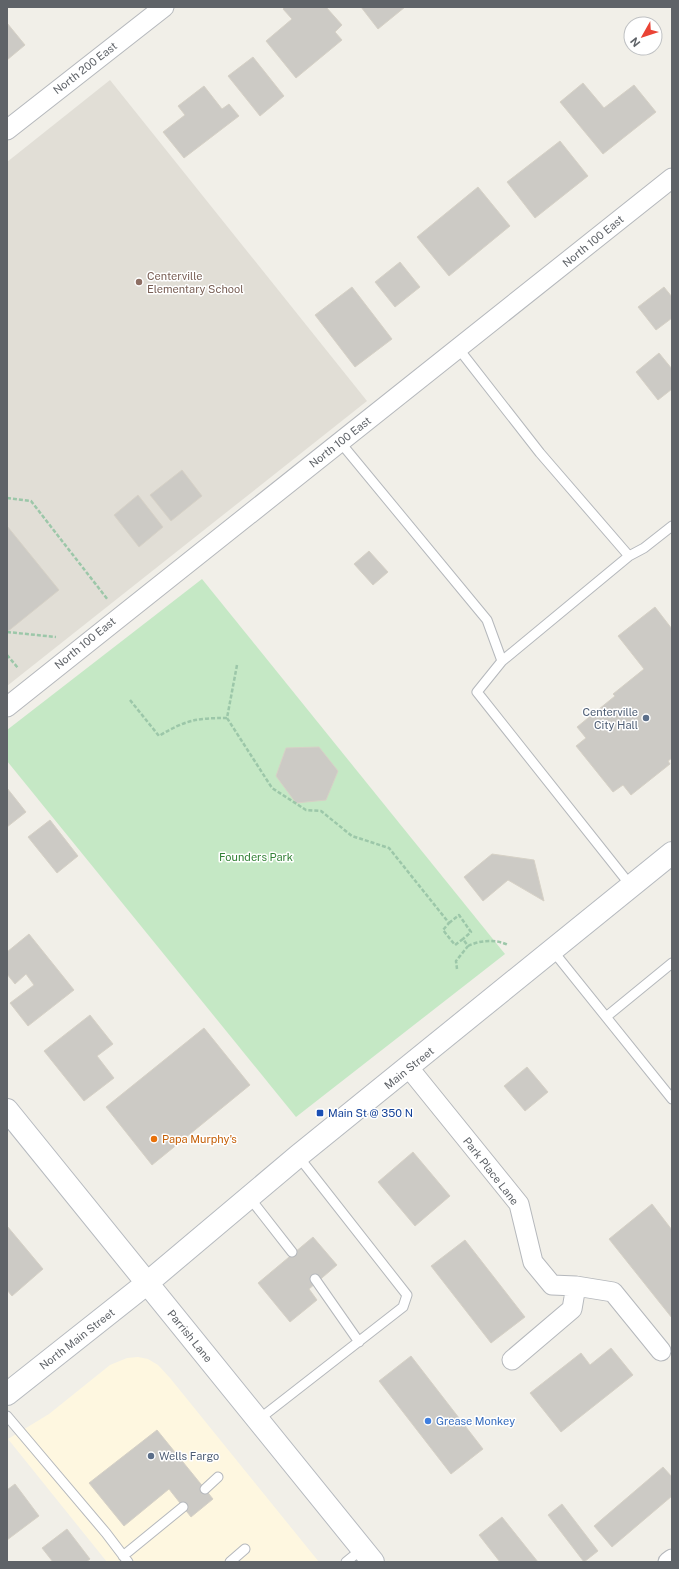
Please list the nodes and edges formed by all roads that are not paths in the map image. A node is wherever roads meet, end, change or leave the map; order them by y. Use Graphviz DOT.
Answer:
graph roads {
  1 [pos="164,7"];
  2 [pos="7,130"];
  3 [pos="672,178"];
  4 [pos="458,348"];
  5 [pos="340,442"];
  6 [pos="672,526"];
  7 [pos="629,556"];
  8 [pos="502,661"];
  9 [pos="7,707"];
  10 [pos="672,853"];
  11 [pos="631,886"];
  12 [pos="553,951"];
  13 [pos="672,963"];
  14 [pos="606,1017"];
  15 [pos="409,1068"];
  16 [pos="672,1099"];
  17 [pos="7,1110"];
  18 [pos="298,1156"];
  19 [pos="249,1197"];
  20 [pos="292,1252"];
  21 [pos="315,1279"];
  22 [pos="146,1284"];
  23 [pos="576,1286"];
  24 [pos="359,1342"];
  25 [pos="661,1351"];
  26 [pos="512,1360"];
  27 [pos="7,1394"];
  28 [pos="7,1416"];
  29 [pos="258,1420"];
  30 [pos="218,1477"];
  31 [pos="204,1489"];
  32 [pos="183,1506"];
  33 [pos="245,1549"];
  34 [pos="360,1558"];
  35 [pos="126,1559"];
  36 [pos="672,1559"];
  37 [pos="230,1562"];
  38 [pos="668,1562"];
  1 -- 2 [label="street, North 200 East"];
  3 -- 4 [label="street, North 100 East"];
  4 -- 5 [label="street, North 100 East"];
  4 -- 7 [label="lane"];
  5 -- 8 [label="lane"];
  5 -- 9 [label="street, North 100 East"];
  6 -- 7 [label="lane"];
  7 -- 8 [label="lane"];
  8 -- 11 [label="lane"];
  10 -- 11 [label="main road, Main Street"];
  11 -- 12 [label="main road, Main Street"];
  12 -- 14 [label="lane"];
  12 -- 15 [label="main road, Main Street"];
  13 -- 14 [label="lane"];
  14 -- 16 [label="lane"];
  15 -- 18 [label="main road, Main Street"];
  15 -- 23 [label="street, Park Place Lane"];
  17 -- 22 [label="main road, Parrish Lane"];
  18 -- 19 [label="main road, Main Street"];
  18 -- 24 [label="lane"];
  19 -- 20 [label="lane"];
  19 -- 22 [label="main road, Main Street"];
  21 -- 24 [label="lane"];
  22 -- 27 [label="main road, North Main Street"];
  22 -- 29 [label="main road, Parrish Lane"];
  23 -- 25 [label="street, Park Place Lane"];
  23 -- 26 [label="street"];
  24 -- 29 [label="lane"];
  28 -- 35 [label="lane"];
  29 -- 34 [label="main road, Parrish Lane"];
  30 -- 31 [label="lane"];
  32 -- 35 [label="lane"];
  33 -- 37 [label="lane"];
  36 -- 38 [label="street"];
}
